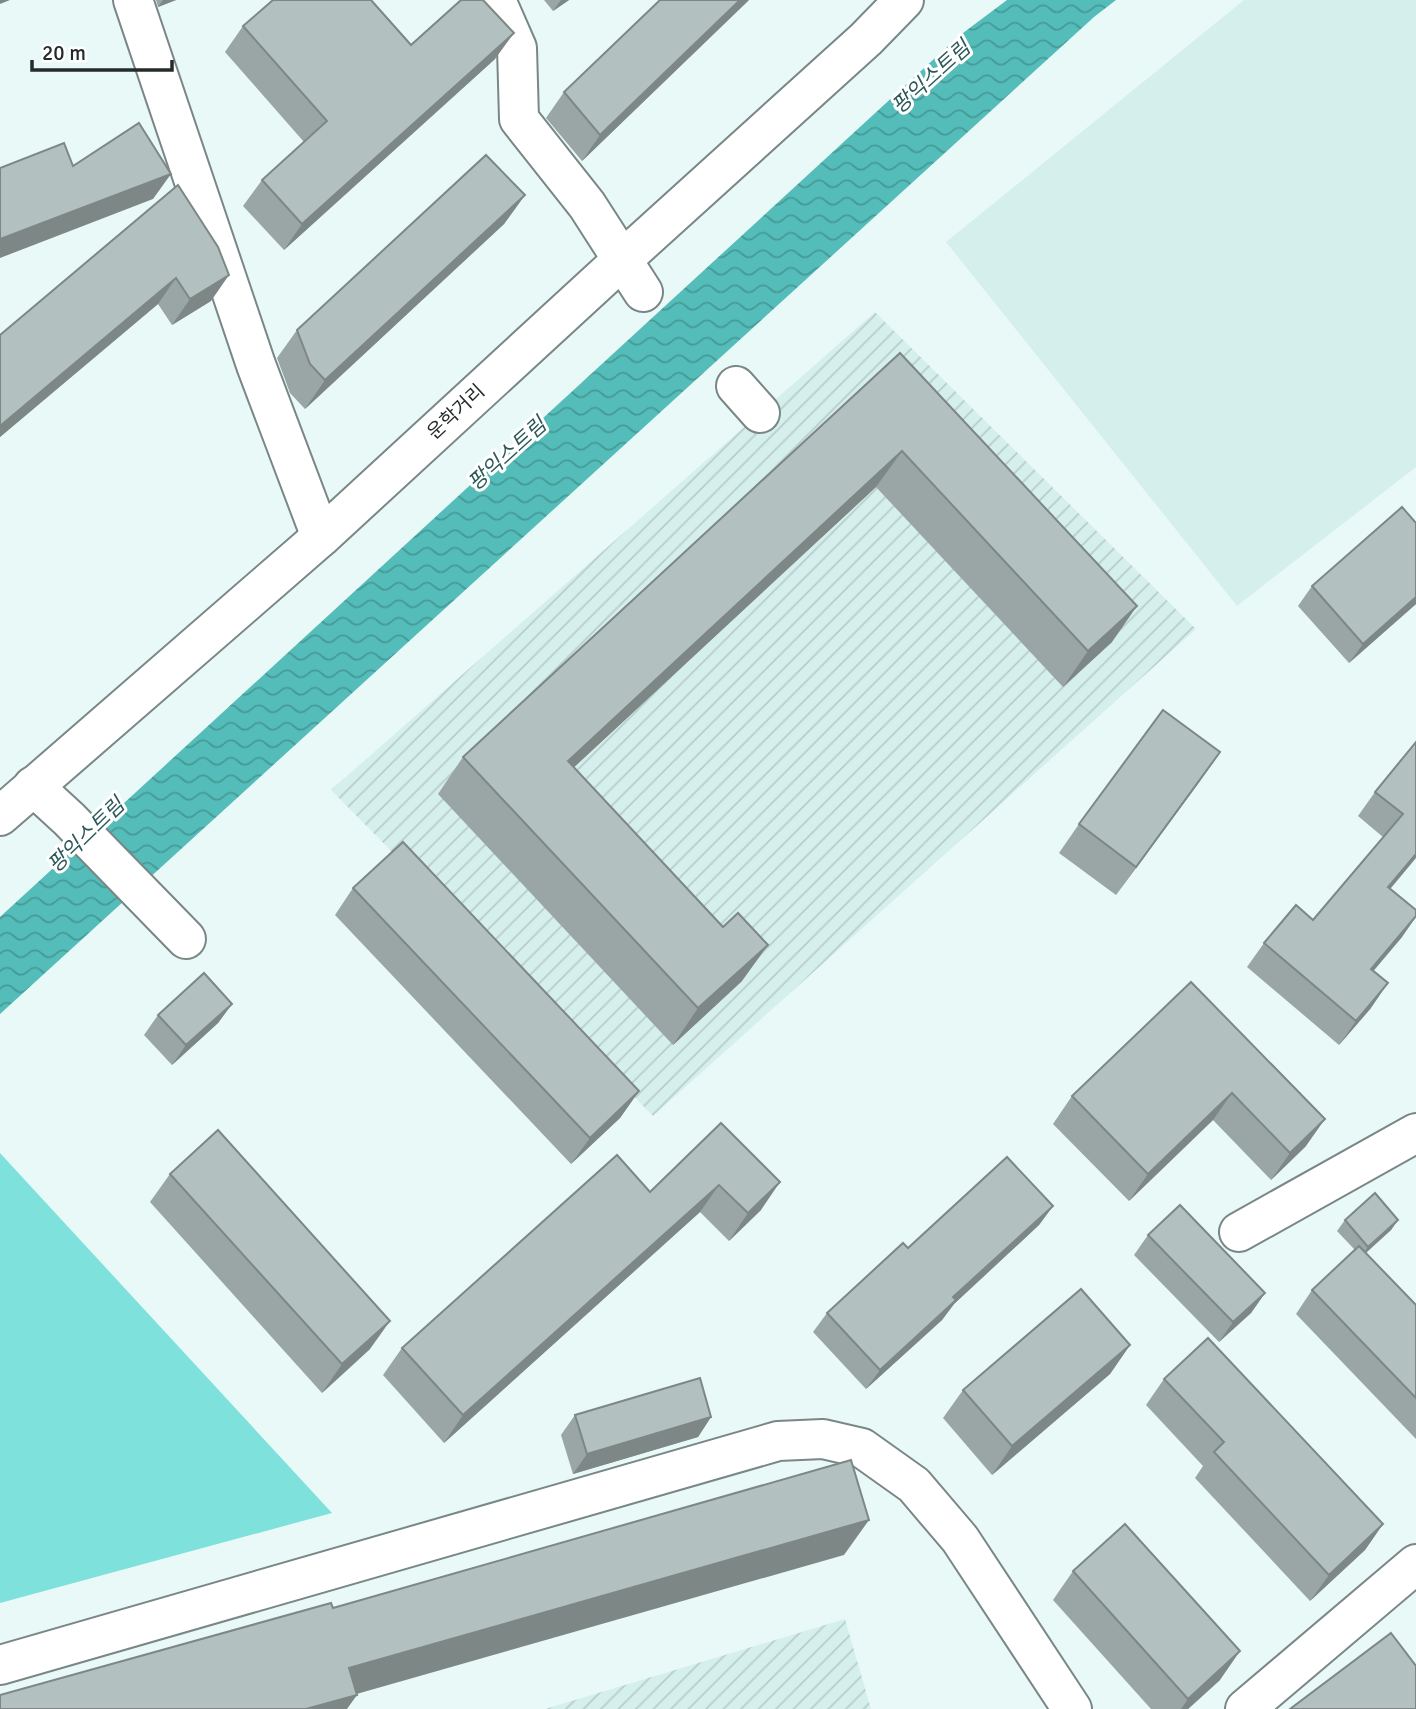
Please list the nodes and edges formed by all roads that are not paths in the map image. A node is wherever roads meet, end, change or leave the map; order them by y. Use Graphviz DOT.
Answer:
graph roads {
  1 [pos="133,0"];
  2 [pos="496,0"];
  3 [pos="904,0"];
  4 [pos="622,260"];
  5 [pos="643,292"];
  6 [pos="321,537"];
  7 [pos="33,786"];
  8 [pos="0,816"];
  9 [pos="173,926"];
  10 [pos="1416,1133"];
  11 [pos="1239,1232"];
  12 [pos="1416,1564"];
  13 [pos="0,1665"];
  14 [pos="1072,1709"];
  15 [pos="1245,1709"];
  1 -- 6 [label="street"];
  2 -- 4 [label="street"];
  3 -- 4 [label="street, 운학거리"];
  4 -- 5 [label="street"];
  4 -- 6 [label="street, 운학거리"];
  6 -- 7 [label="street, 운학거리"];
  7 -- 8 [label="street, 운학거리"];
  7 -- 9 [label="street"];
  10 -- 11 [label="street"];
  12 -- 15 [label="street"];
  13 -- 14 [label="street"];
}
